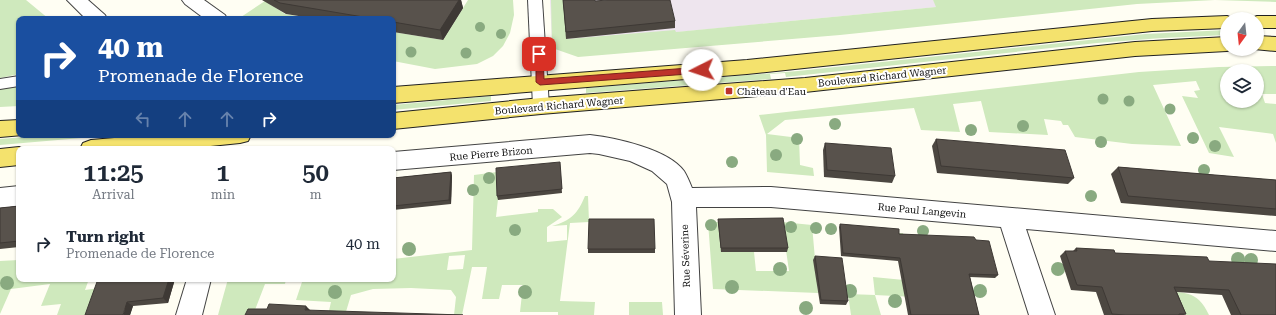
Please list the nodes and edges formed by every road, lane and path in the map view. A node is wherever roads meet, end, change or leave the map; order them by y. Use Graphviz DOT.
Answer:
graph roads {
  1 [pos="76,0"];
  2 [pos="191,0"];
  3 [pos="535,0"];
  4 [pos="95,16"];
  5 [pos="214,16"];
  6 [pos="1220,22"];
  7 [pos="1264,22"];
  8 [pos="1276,22"];
  9 [pos="1264,43"];
  10 [pos="1220,44"];
  11 [pos="1276,44"];
  12 [pos="16,81"];
  13 [pos="540,82"];
  14 [pos="0,84"];
  15 [pos="396,95"];
  16 [pos="541,106"];
  17 [pos="396,121"];
  18 [pos="16,128"];
  19 [pos="0,129"];
  20 [pos="208,138"];
  21 [pos="123,146"];
  22 [pos="16,156"];
  23 [pos="0,158"];
  24 [pos="396,162"];
  25 [pos="16,196"];
  26 [pos="0,198"];
  27 [pos="682,198"];
  28 [pos="1010,218"];
  29 [pos="1276,241"];
  30 [pos="198,282"];
  31 [pos="189,315"];
  32 [pos="688,315"];
  33 [pos="1042,315"];
  1 -- 4 [label="street"];
  2 -- 5 [label="street"];
  3 -- 13 [label="lane"];
  6 -- 13 [label="main road"];
  7 -- 8 [label="main road"];
  9 -- 11 [label="main road"];
  10 -- 16 [label="main road, Boulevard Richard Wagner"];
  12 -- 14 [label="lane"];
  13 -- 15 [label="main road"];
  13 -- 16 [label="lane"];
  16 -- 17 [label="main road, Boulevard Richard Wagner"];
  18 -- 19 [label="main road"];
  20 -- 21 [label="main road"];
  22 -- 23 [label="main road"];
  24 -- 27 [label="street, Rue Pierre Brizon"];
  25 -- 26 [label="street"];
  27 -- 28 [label="street, Rue Paul Langevin"];
  27 -- 32 [label="street, Rue Séverine"];
  28 -- 29 [label="street, Rue Paul Langevin"];
  28 -- 33 [label="street"];
  30 -- 31 [label="street"];
}
